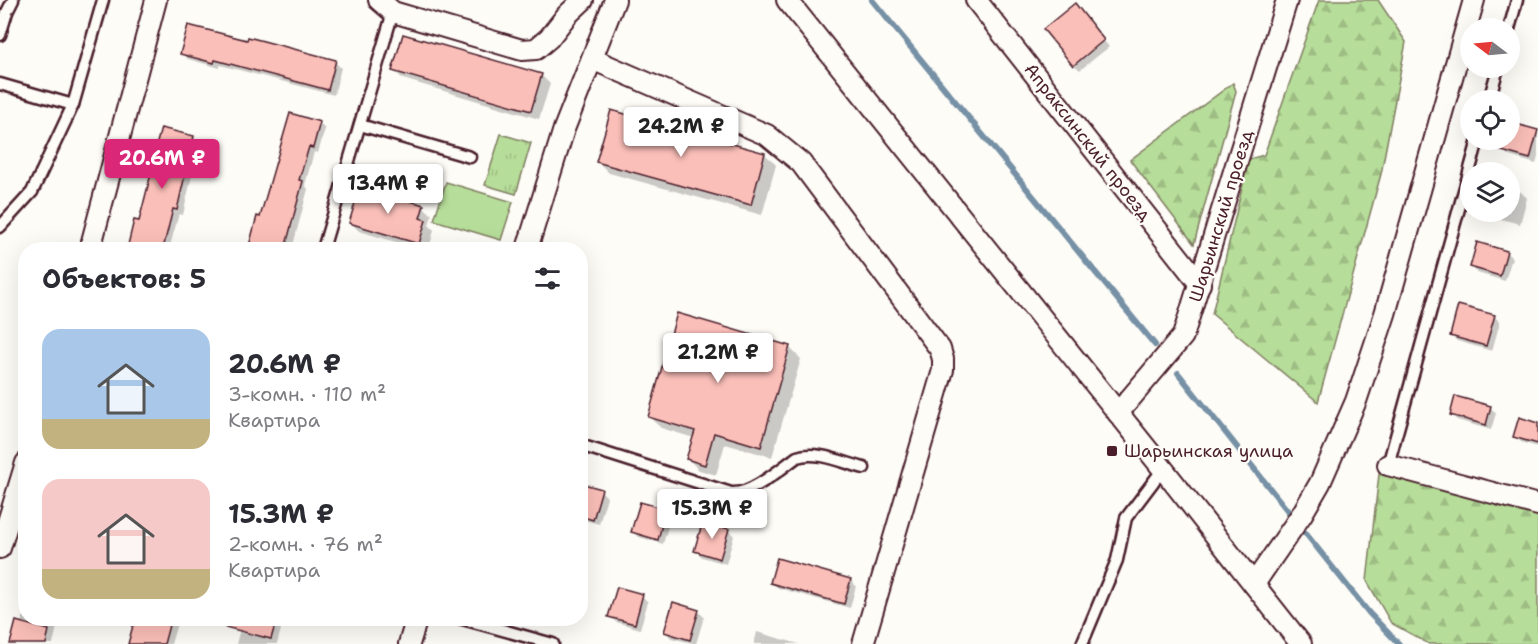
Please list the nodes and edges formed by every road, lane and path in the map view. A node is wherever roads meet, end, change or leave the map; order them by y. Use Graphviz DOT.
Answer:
graph roads {
  1 [pos="14,0"];
  2 [pos="104,0"];
  3 [pos="156,0"];
  4 [pos="583,0"];
  5 [pos="615,0"];
  6 [pos="787,0"];
  7 [pos="976,0"];
  8 [pos="1287,0"];
  9 [pos="1474,0"];
  10 [pos="1517,0"];
  11 [pos="386,6"];
  12 [pos="1512,18"];
  13 [pos="0,35"];
  14 [pos="592,60"];
  15 [pos="0,84"];
  16 [pos="73,105"];
  17 [pos="360,125"];
  18 [pos="1475,150"];
  19 [pos="470,158"];
  20 [pos="0,227"];
  21 [pos="92,242"];
  22 [pos="325,242"];
  23 [pos="530,242"];
  24 [pos="1200,284"];
  25 [pos="1118,413"];
  26 [pos="588,448"];
  27 [pos="1388,465"];
  28 [pos="864,468"];
  29 [pos="1163,469"];
  30 [pos="18,489"];
  31 [pos="1538,505"];
  32 [pos="0,548"];
  33 [pos="1254,584"];
  34 [pos="415,626"];
  35 [pos="488,626"];
  36 [pos="409,644"];
  37 [pos="553,644"];
  38 [pos="863,644"];
  39 [pos="1082,644"];
  40 [pos="1301,644"];
  1 -- 13 [label="lane"];
  2 -- 16 [label="lane"];
  3 -- 21 [label="street"];
  4 -- 11 [label="street"];
  5 -- 14 [label="street"];
  6 -- 25 [label="street"];
  7 -- 24 [label="street, Апраксинский проезд"];
  8 -- 24 [label="street, Шарьинский проезд"];
  9 -- 33 [label="street"];
  10 -- 12 [label="lane"];
  11 -- 17 [label="lane"];
  14 -- 23 [label="street"];
  14 -- 38 [label="street"];
  15 -- 16 [label="lane"];
  16 -- 20 [label="lane"];
  17 -- 19 [label="lane"];
  17 -- 22 [label="lane"];
  18 -- 27 [label="lane"];
  24 -- 25 [label="street, Шарьинский проезд"];
  25 -- 29 [label="street"];
  26 -- 28 [label="lane"];
  27 -- 31 [label="street"];
  29 -- 33 [label="street"];
  29 -- 39 [label="lane"];
  30 -- 32 [label="street"];
  33 -- 40 [label="street"];
  34 -- 36 [label="street"];
  35 -- 37 [label="lane"];
}
